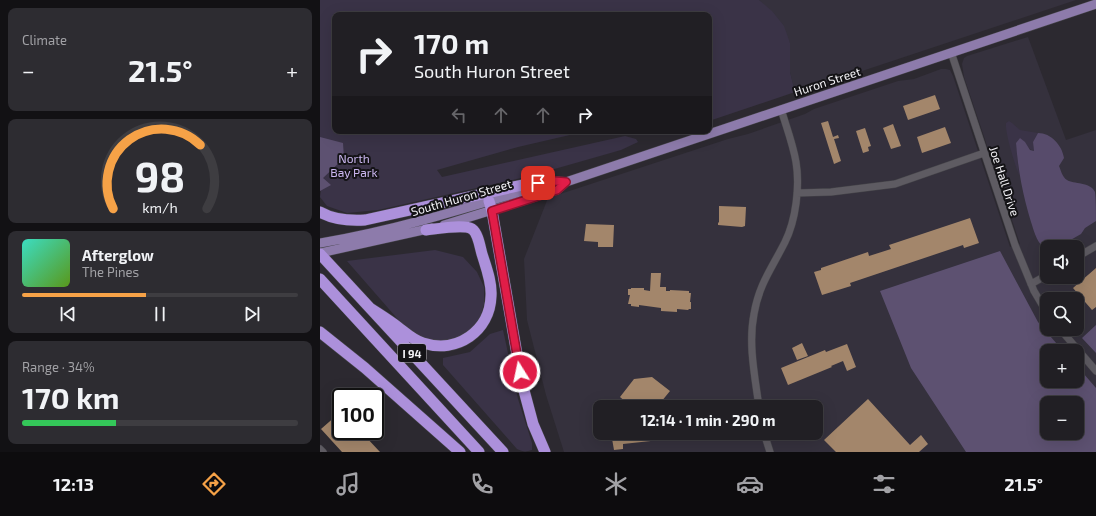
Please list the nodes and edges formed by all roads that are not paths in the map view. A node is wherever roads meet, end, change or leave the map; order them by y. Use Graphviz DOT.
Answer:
graph roads {
  1 [pos="1096,4"];
  2 [pos="951,52"];
  3 [pos="781,109"];
  4 [pos="712,132"];
  5 [pos="707,134"];
  6 [pos="984,154"];
  7 [pos="566,182"];
  8 [pos="549,183"];
  9 [pos="797,193"];
  10 [pos="491,206"];
  11 [pos="320,212"];
  12 [pos="426,230"];
  13 [pos="320,243"];
  14 [pos="1096,246"];
  15 [pos="1084,253"];
  16 [pos="320,254"];
  17 [pos="320,278"];
  18 [pos="1040,279"];
  19 [pos="1030,284"];
  20 [pos="1040,301"];
  21 [pos="370,308"];
  22 [pos="320,332"];
  23 [pos="1066,336"];
  24 [pos="1096,370"];
  25 [pos="758,400"];
  26 [pos="766,440"];
  27 [pos="320,449"];
  28 [pos="323,452"];
  29 [pos="460,452"];
  30 [pos="479,452"];
  31 [pos="503,452"];
  32 [pos="544,452"];
  33 [pos="770,452"];
  1 -- 2 [label="main road, Huron Street"];
  2 -- 3 [label="main road, Huron Street"];
  2 -- 6 [label="street, Joe Hall Drive"];
  3 -- 4 [label="main road, Huron Street"];
  3 -- 9 [label="street"];
  5 -- 7 [label="main road, Huron Street"];
  6 -- 9 [label="street"];
  6 -- 19 [label="street, Joe Hall Drive"];
  7 -- 8 [label="main road, South Huron Street"];
  7 -- 10 [label="main road, South Huron Street"];
  8 -- 10 [label="main road, South Huron Street"];
  8 -- 11 [label="highway"];
  9 -- 25 [label="street"];
  10 -- 12 [label="main road, South Huron Street"];
  10 -- 13 [label="main road, South Huron Street"];
  10 -- 32 [label="highway"];
  12 -- 16 [label="main road, South Huron Street"];
  12 -- 21 [label="highway"];
  14 -- 15 [label="street"];
  16 -- 21 [label="highway, I 94"];
  17 -- 30 [label="highway, I 94"];
  18 -- 19 [label="street"];
  19 -- 20 [label="street, Joe Hall Drive"];
  21 -- 31 [label="highway, I 94"];
  22 -- 29 [label="highway"];
  23 -- 24 [label="street"];
  26 -- 33 [label="street"];
  27 -- 28 [label="street"];
}
